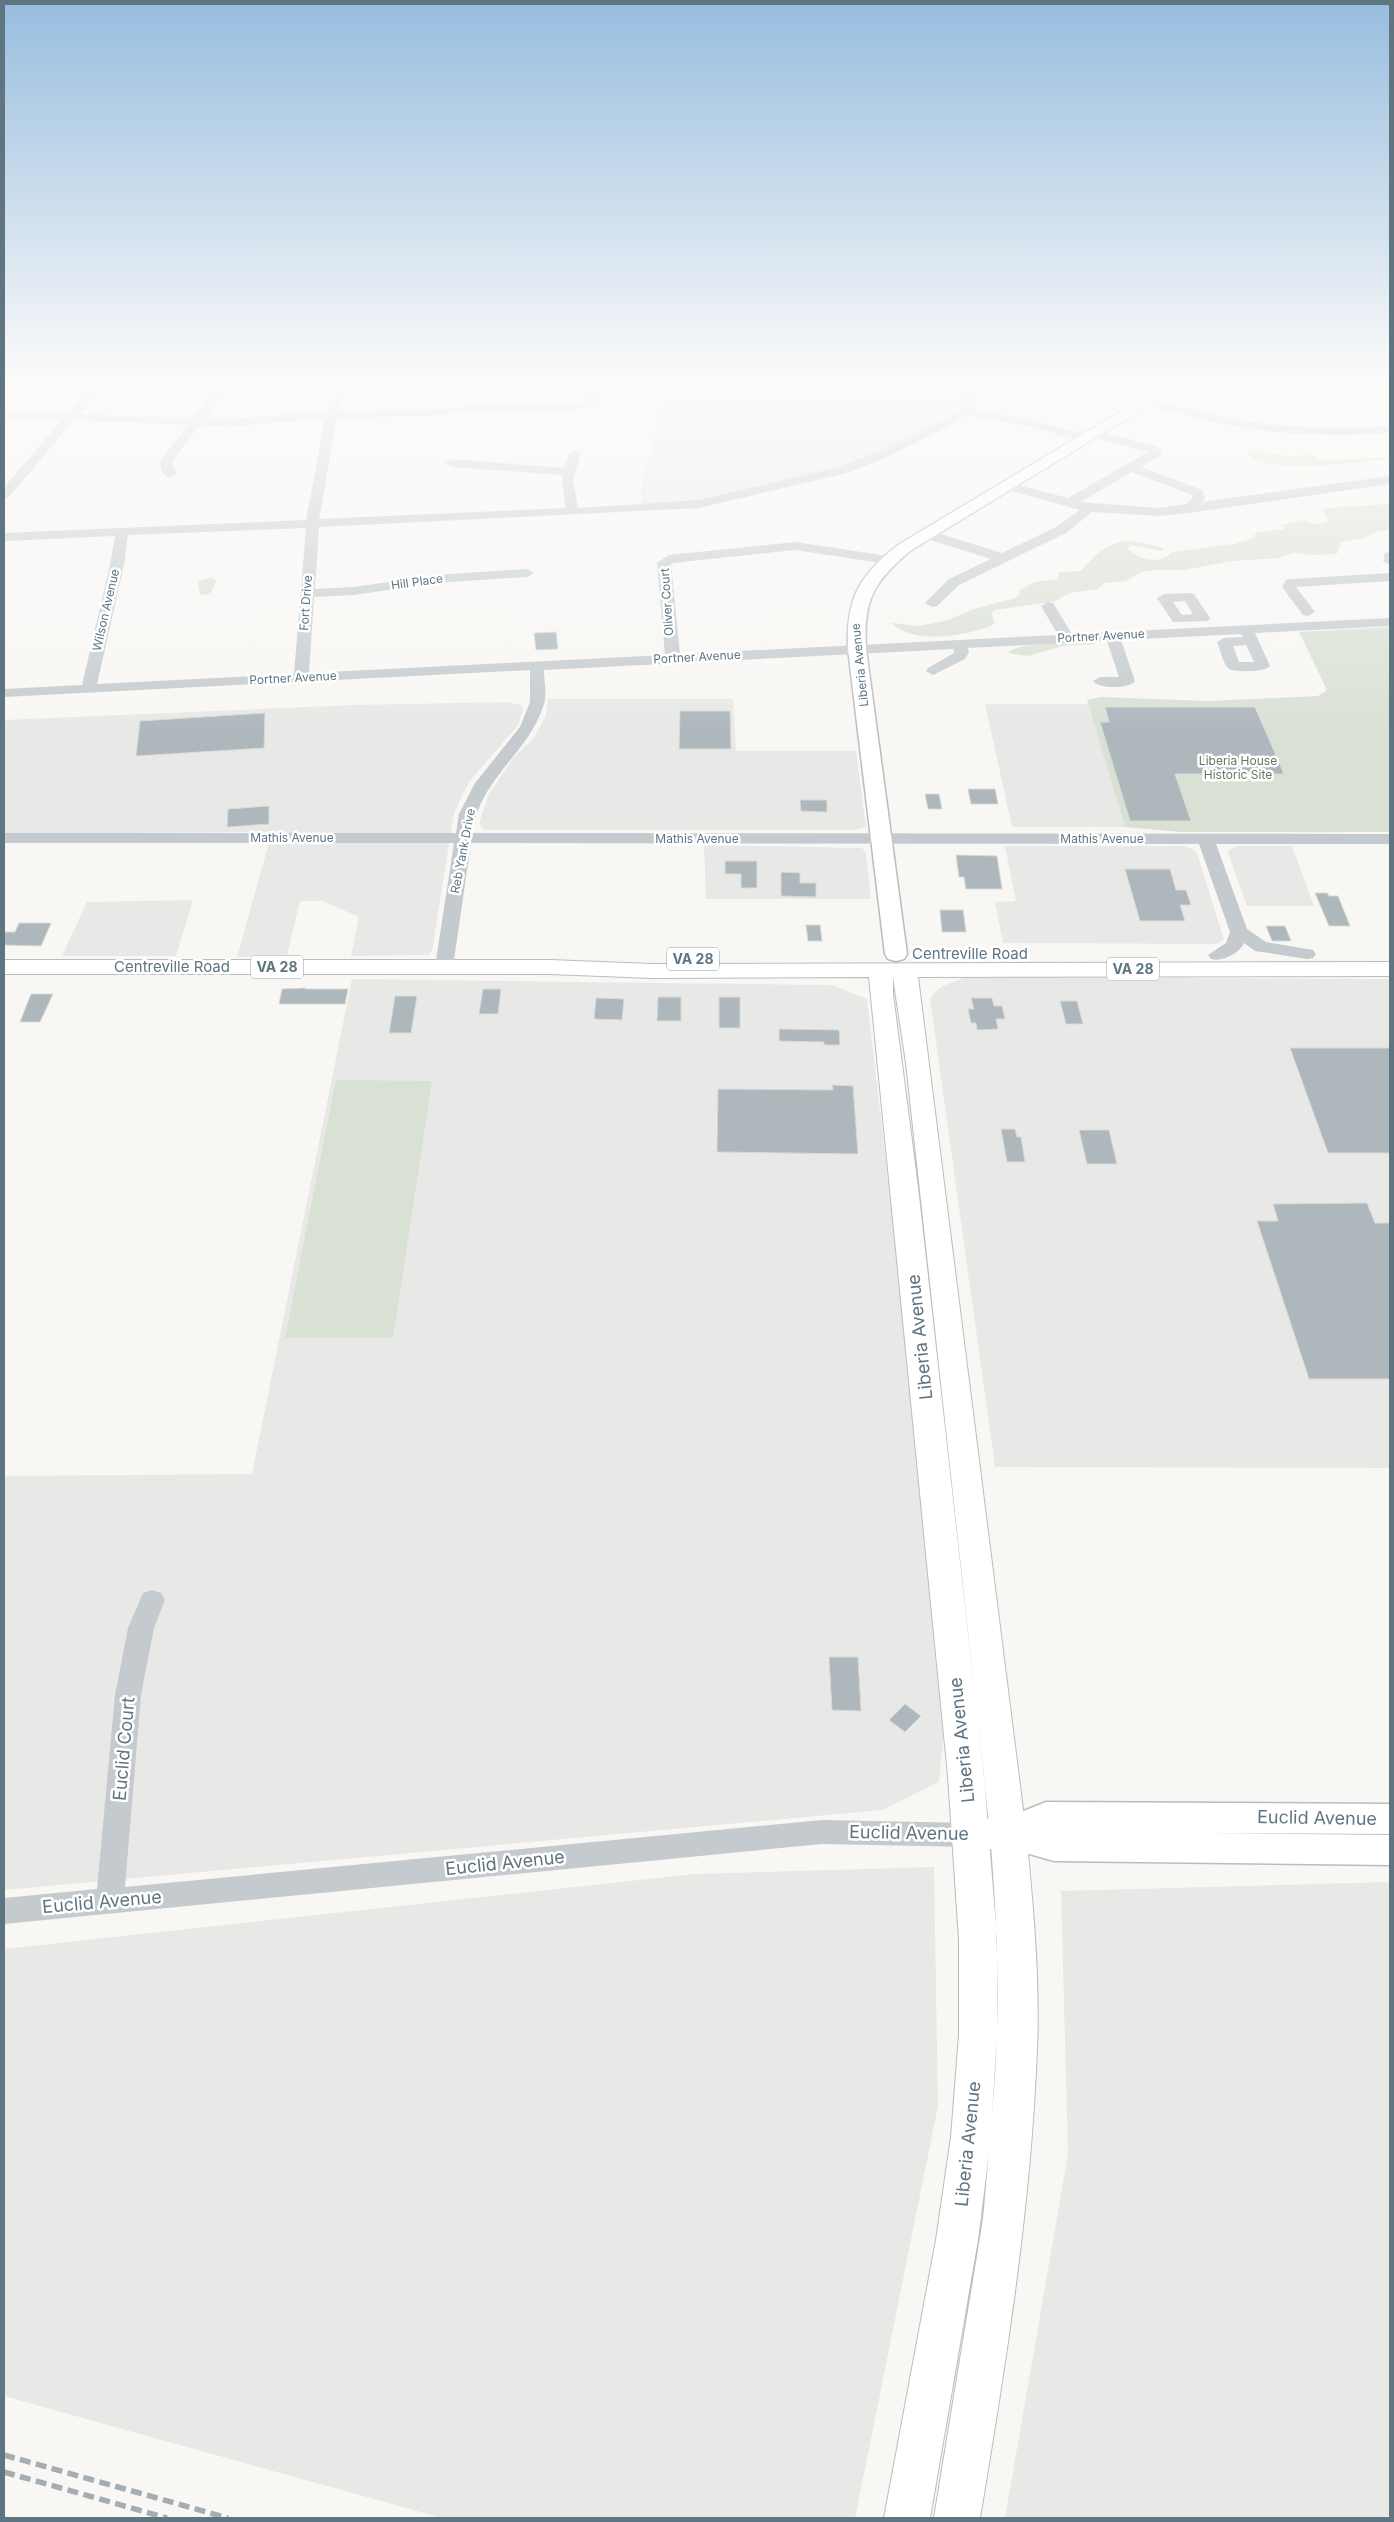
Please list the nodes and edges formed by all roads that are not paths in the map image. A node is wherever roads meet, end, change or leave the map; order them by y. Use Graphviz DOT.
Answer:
graph roads {
  1 [pos="316,501"];
  2 [pos="571,501"];
  3 [pos="713,501"];
  4 [pos="983,501"];
  5 [pos="1061,501"];
  6 [pos="1073,501"];
  7 [pos="1196,501"];
  8 [pos="1241,501"];
  9 [pos="1069,503"];
  10 [pos="1090,508"];
  11 [pos="1189,508"];
  12 [pos="572,512"];
  13 [pos="312,523"];
  14 [pos="122,532"];
  15 [pos="926,534"];
  16 [pos="4,537"];
  17 [pos="1390,556"];
  18 [pos="1003,558"];
  19 [pos="888,560"];
  20 [pos="1390,561"];
  21 [pos="528,573"];
  22 [pos="1390,578"];
  23 [pos="307,593"];
  24 [pos="932,603"];
  25 [pos="1048,606"];
  26 [pos="1308,612"];
  27 [pos="1188,619"];
  28 [pos="1390,622"];
  29 [pos="1196,631"];
  30 [pos="1112,636"];
  31 [pos="1067,638"];
  32 [pos="959,644"];
  33 [pos="857,649"];
  34 [pos="672,658"];
  35 [pos="1123,664"];
  36 [pos="537,665"];
  37 [pos="934,671"];
  38 [pos="301,678"];
  39 [pos="88,688"];
  40 [pos="4,693"];
  41 [pos="4,838"];
  42 [pos="462,838"];
  43 [pos="881,839"];
  44 [pos="1206,839"];
  45 [pos="1390,839"];
  46 [pos="1239,932"];
  47 [pos="1307,954"];
  48 [pos="1390,954"];
  49 [pos="1218,955"];
  50 [pos="895,961"];
  51 [pos="4,967"];
  52 [pos="444,967"];
  53 [pos="550,967"];
  54 [pos="822,969"];
  55 [pos="980,969"];
  56 [pos="1390,969"];
  57 [pos="881,994"];
  58 [pos="913,1020"];
  59 [pos="152,1600"];
  60 [pos="1390,1819"];
  61 [pos="990,1834"];
  62 [pos="1390,1850"];
  63 [pos="110,1901"];
  64 [pos="4,1911"];
  65 [pos="907,2518"];
  66 [pos="957,2518"];
  1 -- 13 [label="street, Fort Drive"];
  2 -- 12 [label="street"];
  3 -- 12 [label="street"];
  4 -- 15 [label="main road, Liberia Avenue"];
  5 -- 9 [label="street"];
  6 -- 9 [label="street"];
  7 -- 11 [label="street"];
  8 -- 11 [label="street"];
  9 -- 10 [label="street"];
  10 -- 11 [label="street"];
  10 -- 18 [label="street"];
  12 -- 13 [label="street"];
  13 -- 14 [label="street"];
  13 -- 23 [label="street, Fort Drive"];
  14 -- 16 [label="street"];
  14 -- 39 [label="street, Wilson Avenue"];
  15 -- 18 [label="street"];
  15 -- 19 [label="main road, Liberia Avenue"];
  17 -- 20 [label="street"];
  18 -- 24 [label="street"];
  19 -- 33 [label="main road, Liberia Avenue"];
  19 -- 34 [label="street, Oliver Court"];
  21 -- 23 [label="street, Hill Place"];
  22 -- 26 [label="street"];
  23 -- 38 [label="street, Fort Drive"];
  25 -- 31 [label="street"];
  27 -- 29 [label="street"];
  28 -- 29 [label="street, Portner Avenue"];
  29 -- 30 [label="street, Portner Avenue"];
  30 -- 31 [label="street, Portner Avenue"];
  30 -- 35 [label="street"];
  31 -- 32 [label="street, Portner Avenue"];
  32 -- 33 [label="street, Portner Avenue"];
  32 -- 37 [label="street"];
  33 -- 34 [label="street, Portner Avenue"];
  33 -- 43 [label="main road, Liberia Avenue"];
  34 -- 36 [label="street, Portner Avenue"];
  36 -- 38 [label="street, Portner Avenue"];
  36 -- 42 [label="street, Reb Yank Drive"];
  38 -- 39 [label="street, Portner Avenue"];
  39 -- 40 [label="street, Portner Avenue"];
  41 -- 42 [label="street, Mathis Avenue"];
  42 -- 43 [label="street, Mathis Avenue"];
  42 -- 52 [label="street, Reb Yank Drive"];
  43 -- 44 [label="street, Mathis Avenue"];
  43 -- 50 [label="main road, Liberia Avenue"];
  44 -- 45 [label="street, Mathis Avenue"];
  44 -- 46 [label="street"];
  46 -- 47 [label="street"];
  46 -- 49 [label="street"];
  47 -- 48 [label="highway, Centreville Road / VA 28"];
  47 -- 49 [label="highway, Centreville Road / VA 28"];
  49 -- 50 [label="highway, Centreville Road / VA 28"];
  50 -- 53 [label="highway, Centreville Road / VA 28"];
  50 -- 54 [label="highway, Centreville Road / VA 28"];
  50 -- 55 [label="highway, Centreville Road / VA 28"];
  50 -- 57 [label="highway, Liberia Avenue"];
  50 -- 58 [label="highway, Liberia Avenue"];
  51 -- 52 [label="highway, Centreville Road / VA 28"];
  52 -- 53 [label="highway, Centreville Road / VA 28"];
  53 -- 54 [label="highway, Centreville Road / VA 28"];
  54 -- 57 [label="highway"];
  55 -- 56 [label="highway, Centreville Road / VA 28"];
  55 -- 58 [label="highway"];
  57 -- 61 [label="highway, Liberia Avenue"];
  58 -- 61 [label="highway, Liberia Avenue"];
  59 -- 63 [label="street, Euclid Court"];
  60 -- 61 [label="main road, Euclid Avenue"];
  61 -- 62 [label="main road, Euclid Avenue"];
  61 -- 63 [label="street, Euclid Avenue"];
  61 -- 65 [label="highway, Liberia Avenue"];
  61 -- 66 [label="highway, Liberia Avenue"];
  63 -- 64 [label="street, Euclid Avenue"];
}
